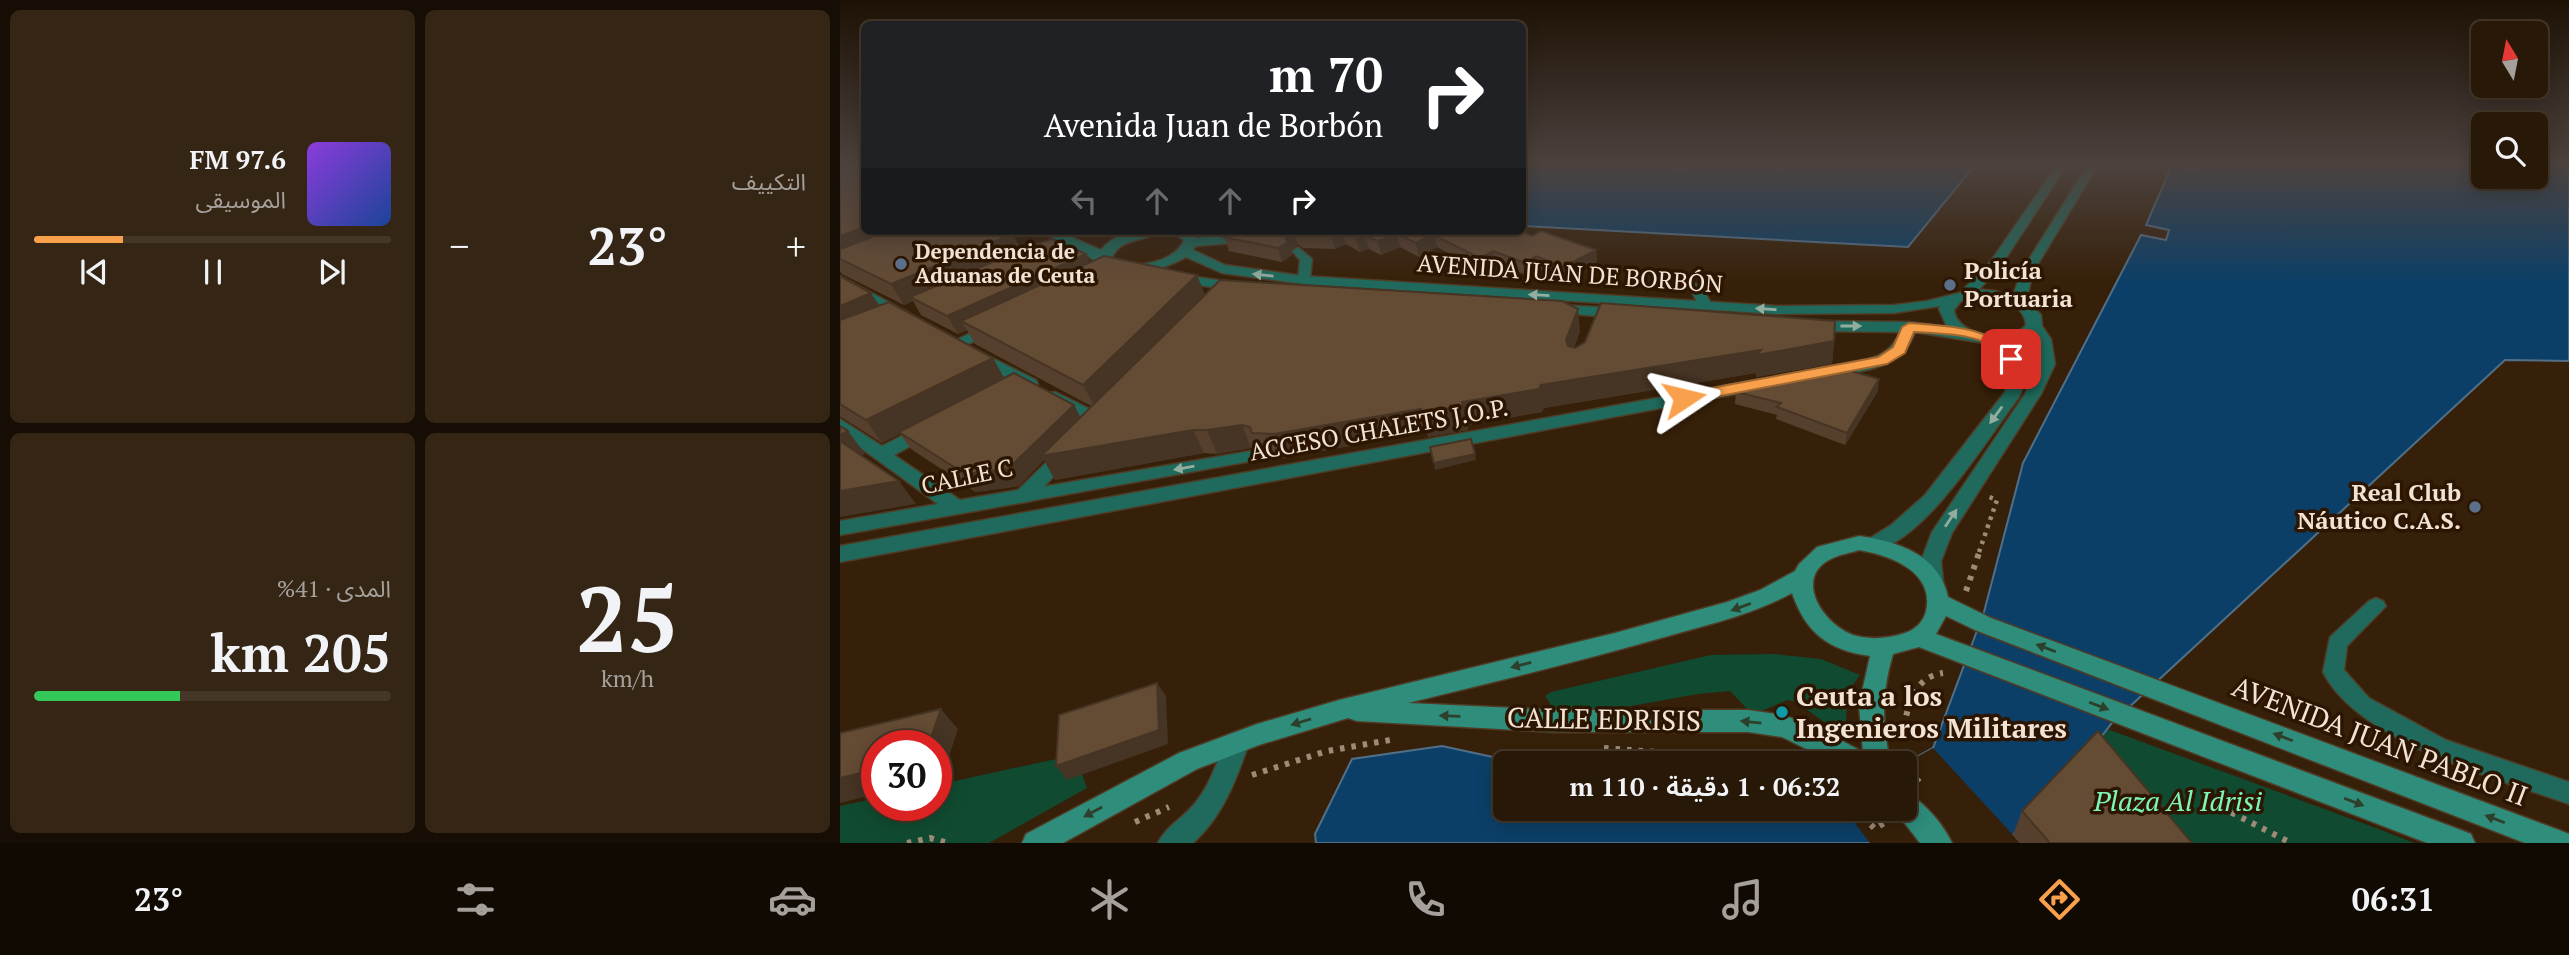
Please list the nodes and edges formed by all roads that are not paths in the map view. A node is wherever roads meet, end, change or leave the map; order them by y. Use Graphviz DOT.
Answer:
graph roads {
  1 [pos="2035,204"];
  2 [pos="2069,204"];
  3 [pos="1056,235"];
  4 [pos="1139,235"];
  5 [pos="1185,238"];
  6 [pos="1247,239"];
  7 [pos="1070,241"];
  8 [pos="1298,251"];
  9 [pos="1034,257"];
  10 [pos="1104,258"];
  11 [pos="1122,268"];
  12 [pos="1094,279"];
  13 [pos="840,280"];
  14 [pos="1304,280"];
  15 [pos="1678,280"];
  16 [pos="1230,286"];
  17 [pos="1961,296"];
  18 [pos="1705,304"];
  19 [pos="2023,304"];
  20 [pos="1211,306"];
  21 [pos="1597,312"];
  22 [pos="904,317"];
  23 [pos="1006,321"];
  24 [pos="2035,326"];
  25 [pos="1909,327"];
  26 [pos="1591,331"];
  27 [pos="1970,335"];
  28 [pos="1990,340"];
  29 [pos="1802,376"];
  30 [pos="1023,380"];
  31 [pos="1775,382"];
  32 [pos="999,393"];
  33 [pos="940,423"];
  34 [pos="840,425"];
  35 [pos="881,454"];
  36 [pos="1251,456"];
  37 [pos="1024,496"];
  38 [pos="957,508"];
  39 [pos="840,528"];
  40 [pos="1874,545"];
  41 [pos="840,554"];
  42 [pos="1802,577"];
  43 [pos="1935,592"];
  44 [pos="2376,606"];
  45 [pos="1918,637"];
  46 [pos="1884,648"];
  47 [pos="1339,710"];
  48 [pos="1237,743"];
  49 [pos="1835,751"];
  50 [pos="1876,751"];
  51 [pos="2569,793"];
  52 [pos="1917,802"];
  53 [pos="1036,843"];
  54 [pos="1172,843"];
  55 [pos="1938,843"];
  56 [pos="2461,843"];
  57 [pos="2559,843"];
  1 -- 17 [label="lane"];
  2 -- 19 [label="lane"];
  3 -- 7 [label="street"];
  4 -- 10 [label="street"];
  5 -- 6 [label="lane"];
  5 -- 11 [label="street"];
  14 -- 5 [label="street, AVENIDA JUAN DE BORBÓN, one-way"];
  7 -- 9 [label="street"];
  7 -- 10 [label="street"];
  8 -- 14 [label="lane"];
  10 -- 11 [label="street"];
  11 -- 12 [label="street"];
  11 -- 16 [label="street, AVENIDA JUAN DE BORBÓN"];
  13 -- 22 [label="street"];
  18 -- 14 [label="street, AVENIDA JUAN DE BORBÓN, one-way"];
  15 -- 18 [label="lane"];
  16 -- 20 [label="street"];
  16 -- 21 [label="street, AVENIDA JUAN DE BORBÓN"];
  17 -- 18 [label="street, AVENIDA JUAN DE BORBÓN, one-way"];
  17 -- 19 [label="street, AVENIDA JUAN DE BORBÓN"];
  17 -- 27 [label="street"];
  19 -- 24 [label="street"];
  21 -- 25 [label="street, AVENIDA JUAN DE BORBÓN, one-way"];
  21 -- 26 [label="lane"];
  23 -- 30 [label="street"];
  24 -- 28 [label="street"];
  43 -- 24 [label="street, one-way"];
  25 -- 27 [label="street, AVENIDA JUAN DE BORBÓN"];
  25 -- 29 [label="street"];
  27 -- 28 [label="street, AVENIDA JUAN DE BORBÓN"];
  28 -- 40 [label="street, one-way"];
  30 -- 32 [label="street"];
  30 -- 37 [label="street, CALLE C"];
  31 -- 41 [label="street, ACCESO CHALETS J.O.P."];
  33 -- 35 [label="street"];
  34 -- 35 [label="street"];
  35 -- 38 [label="street"];
  36 -- 37 [label="lane, one-way"];
  37 -- 38 [label="street, CALLE C"];
  38 -- 39 [label="street, CALLE C"];
  40 -- 42 [label="main road"];
  40 -- 43 [label="main road"];
  42 -- 46 [label="main road"];
  42 -- 47 [label="main road, one-way"];
  43 -- 45 [label="main road"];
  57 -- 43 [label="main road, AVENIDA JUAN PABLO II, one-way"];
  44 -- 51 [label="lane"];
  45 -- 46 [label="main road"];
  45 -- 56 [label="main road, one-way"];
  46 -- 50 [label="main road"];
  47 -- 48 [label="main road, one-way"];
  49 -- 47 [label="main road, CALLE EDRISIS, one-way"];
  48 -- 53 [label="main road, one-way"];
  48 -- 54 [label="street"];
  52 -- 55 [label="main road"];
}
